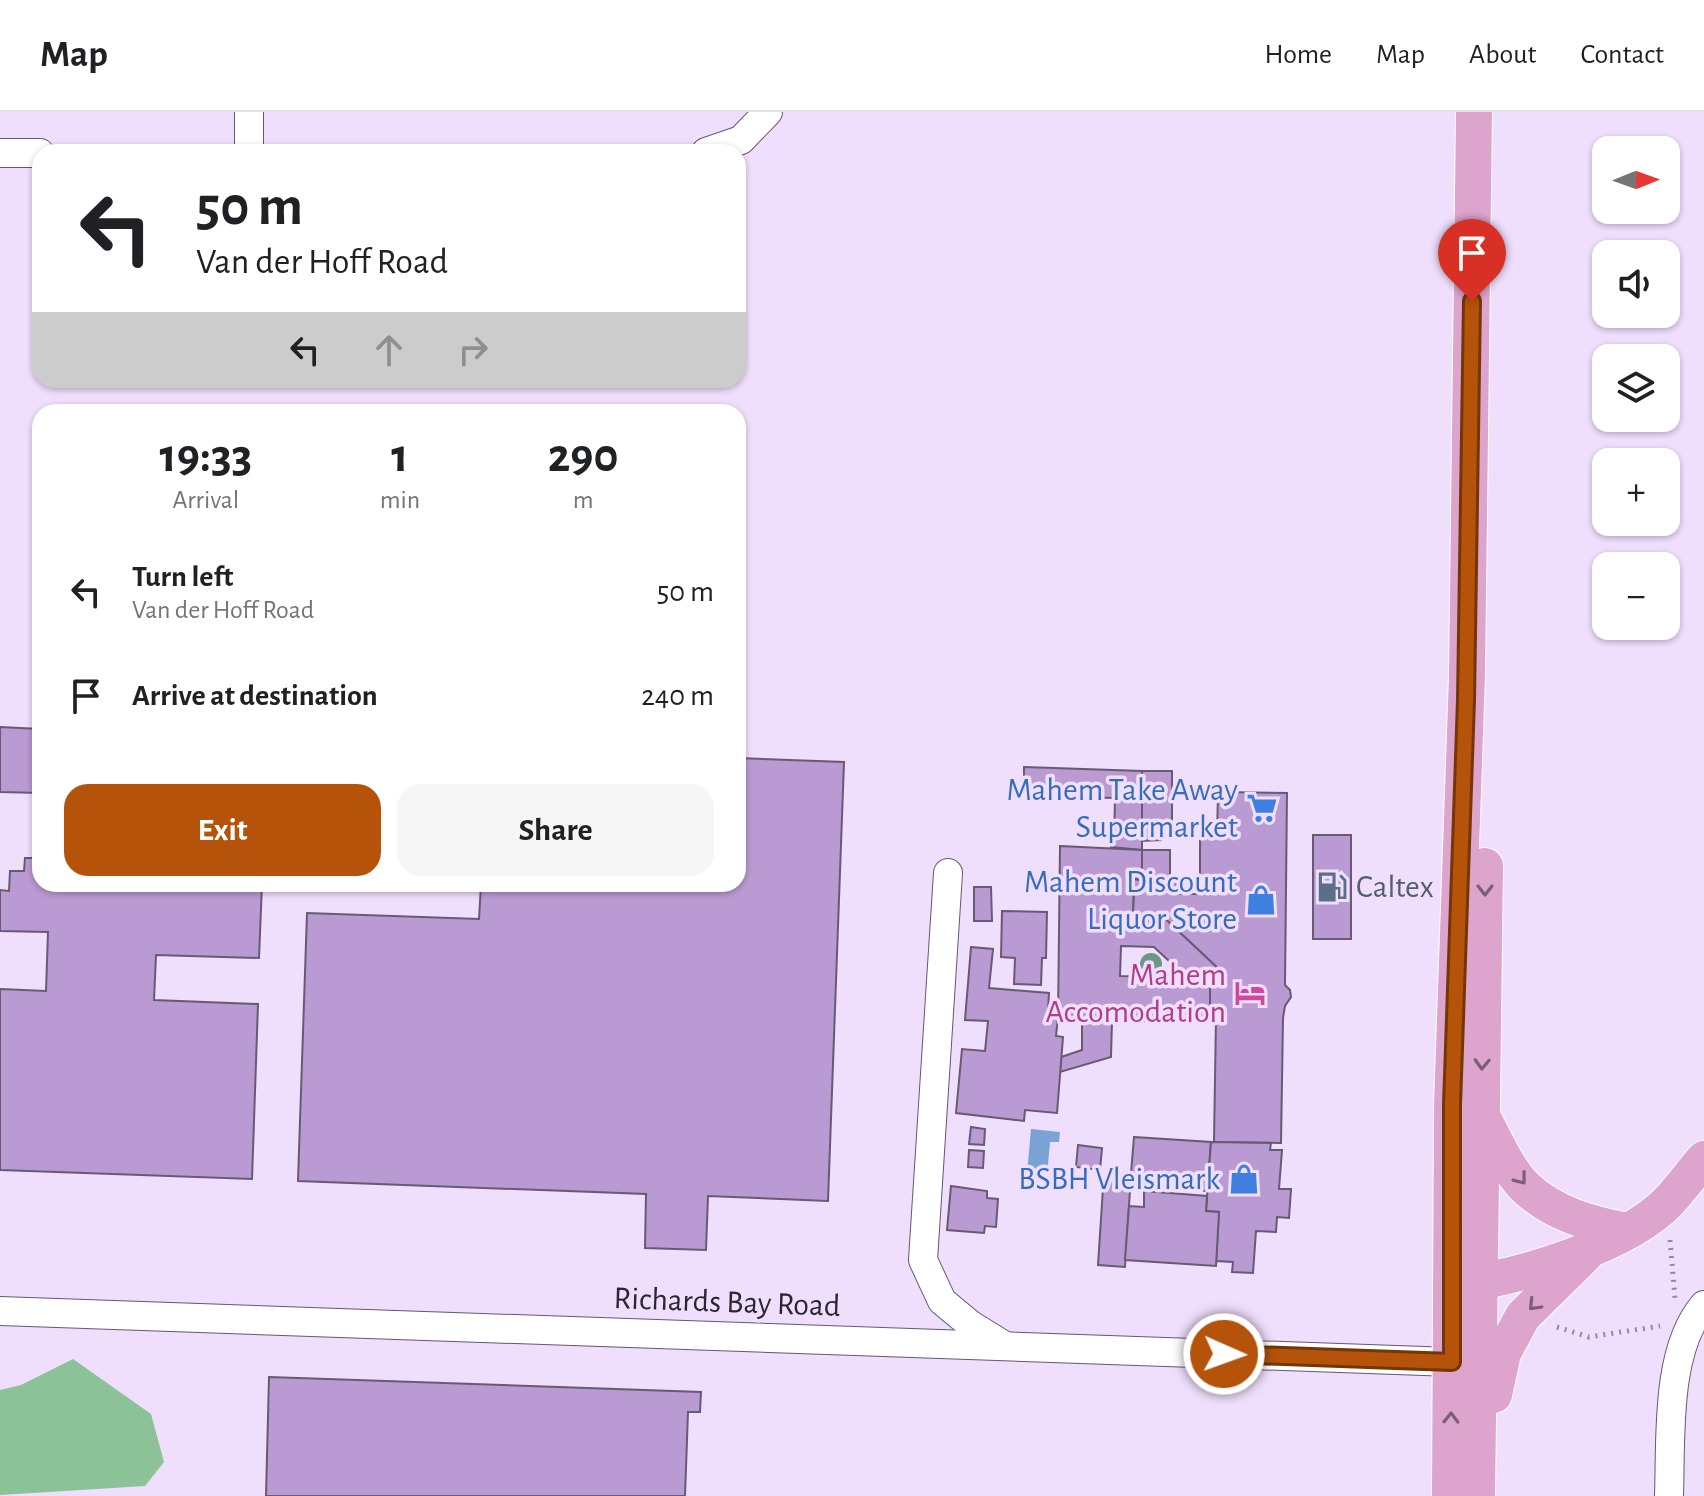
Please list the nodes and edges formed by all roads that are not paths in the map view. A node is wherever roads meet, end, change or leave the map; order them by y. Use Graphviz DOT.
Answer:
graph roads {
  1 [pos="249,112"];
  2 [pos="768,112"];
  3 [pos="1474,112"];
  4 [pos="1491,112"];
  5 [pos="249,144"];
  6 [pos="729,144"];
  7 [pos="0,153"];
  8 [pos="32,153"];
  9 [pos="948,873"];
  10 [pos="1471,999"];
  11 [pos="1480,1113"];
  12 [pos="1704,1159"];
  13 [pos="1627,1231"];
  14 [pos="1590,1251"];
  15 [pos="1466,1284"];
  16 [pos="1704,1305"];
  17 [pos="0,1311"];
  18 [pos="1005,1346"];
  19 [pos="1452,1362"];
  20 [pos="1450,1496"];
  21 [pos="1478,1496"];
  22 [pos="1669,1496"];
  1 -- 5 [label="street"];
  2 -- 6 [label="street"];
  3 -- 10 [label="main road"];
  4 -- 10 [label="main road, one-way"];
  7 -- 8 [label="street"];
  9 -- 18 [label="street"];
  10 -- 11 [label="main road, one-way"];
  10 -- 15 [label="main road"];
  11 -- 13 [label="main road, one-way"];
  11 -- 15 [label="main road"];
  12 -- 13 [label="main road"];
  13 -- 14 [label="main road"];
  14 -- 15 [label="main road"];
  14 -- 21 [label="main road, one-way"];
  15 -- 19 [label="main road"];
  15 -- 21 [label="main road"];
  16 -- 22 [label="street"];
  17 -- 18 [label="street, Richards Bay Road"];
  18 -- 19 [label="street, Richards Bay Road"];
  20 -- 19 [label="main road, one-way"];
}
